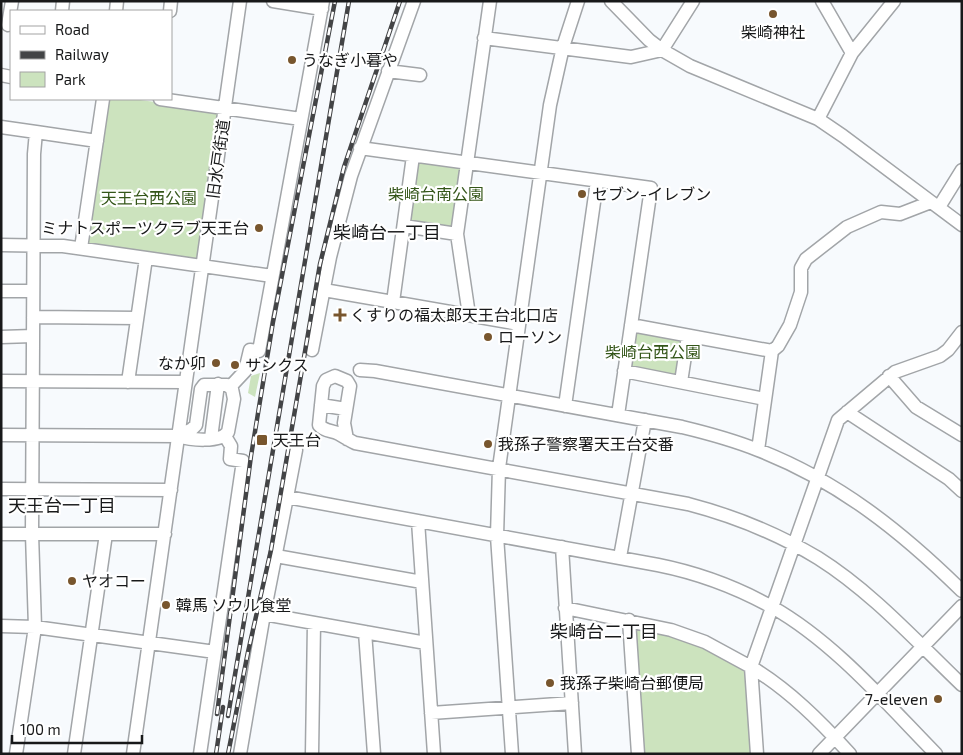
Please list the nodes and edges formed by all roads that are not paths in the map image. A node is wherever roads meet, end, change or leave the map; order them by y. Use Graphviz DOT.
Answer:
graph roads {
  1 [pos="240,1"];
  2 [pos="273,1"];
  3 [pos="414,1"];
  4 [pos="490,1"];
  5 [pos="578,1"];
  6 [pos="611,1"];
  7 [pos="694,1"];
  8 [pos="822,1"];
  9 [pos="894,1"];
  10 [pos="322,5"];
  11 [pos="10,11"];
  12 [pos="7,25"];
  13 [pos="484,38"];
  14 [pos="563,47"];
  15 [pos="662,50"];
  16 [pos="852,53"];
  17 [pos="388,71"];
  18 [pos="420,75"];
  19 [pos="103,100"];
  20 [pos="167,100"];
  21 [pos="225,108"];
  22 [pos="301,119"];
  23 [pos="818,119"];
  24 [pos="1,127"];
  25 [pos="36,132"];
  26 [pos="97,141"];
  27 [pos="360,148"];
  28 [pos="414,156"];
  29 [pos="467,163"];
  30 [pos="962,170"];
  31 [pos="541,173"];
  32 [pos="597,181"];
  33 [pos="935,204"];
  34 [pos="962,225"];
  35 [pos="404,226"];
  36 [pos="457,234"];
  37 [pos="1,245"];
  38 [pos="33,246"];
  39 [pos="81,248"];
  40 [pos="146,258"];
  41 [pos="202,266"];
  42 [pos="272,276"];
  43 [pos="324,290"];
  44 [pos="1,291"];
  45 [pos="34,291"];
  46 [pos="393,302"];
  47 [pos="469,315"];
  48 [pos="34,317"];
  49 [pos="137,318"];
  50 [pos="520,324"];
  51 [pos="631,325"];
  52 [pos="962,332"];
  53 [pos="1,336"];
  54 [pos="33,336"];
  55 [pos="688,336"];
  56 [pos="312,350"];
  57 [pos="772,351"];
  58 [pos="360,370"];
  59 [pos="624,372"];
  60 [pos="335,376"];
  61 [pos="890,376"];
  62 [pos="1,381"];
  63 [pos="33,381"];
  64 [pos="128,382"];
  65 [pos="185,382"];
  66 [pos="681,382"];
  67 [pos="224,386"];
  68 [pos="350,386"];
  69 [pos="509,395"];
  70 [pos="765,399"];
  71 [pos="321,405"];
  72 [pos="565,406"];
  73 [pos="346,409"];
  74 [pos="847,412"];
  75 [pos="618,415"];
  76 [pos="645,420"];
  77 [pos="343,431"];
  78 [pos="1,435"];
  79 [pos="962,435"];
  80 [pos="33,436"];
  81 [pos="178,436"];
  82 [pos="224,436"];
  83 [pos="211,438"];
  84 [pos="296,450"];
  85 [pos="758,450"];
  86 [pos="499,468"];
  87 [pos="817,478"];
  88 [pos="1,489"];
  89 [pos="32,489"];
  90 [pos="171,490"];
  91 [pos="962,491"];
  92 [pos="632,493"];
  93 [pos="287,497"];
  94 [pos="418,521"];
  95 [pos="1,534"];
  96 [pos="32,534"];
  97 [pos="106,534"];
  98 [pos="165,534"];
  99 [pos="497,536"];
  100 [pos="794,545"];
  101 [pos="562,547"];
  102 [pos="276,556"];
  103 [pos="620,558"];
  104 [pos="422,582"];
  105 [pos="962,591"];
  106 [pos="962,606"];
  107 [pos="772,607"];
  108 [pos="565,608"];
  109 [pos="264,614"];
  110 [pos="629,620"];
  111 [pos="314,623"];
  112 [pos="1,626"];
  113 [pos="35,627"];
  114 [pos="365,632"];
  115 [pos="92,635"];
  116 [pos="149,643"];
  117 [pos="426,643"];
  118 [pos="922,646"];
  119 [pos="215,652"];
  120 [pos="751,667"];
  121 [pos="962,685"];
  122 [pos="876,694"];
  123 [pos="572,704"];
  124 [pos="509,708"];
  125 [pos="431,713"];
  126 [pos="834,736"];
  127 [pos="16,754"];
  128 [pos="74,754"];
  129 [pos="133,754"];
  130 [pos="200,754"];
  131 [pos="240,754"];
  132 [pos="312,754"];
  133 [pos="374,754"];
  134 [pos="434,754"];
  135 [pos="512,754"];
  136 [pos="576,754"];
  137 [pos="638,754"];
  138 [pos="757,754"];
  139 [pos="819,754"];
  140 [pos="850,754"];
  141 [pos="936,754"];
  1 -- 21 [label="street, 旧水戸街道"];
  2 -- 10 [label="street"];
  3 -- 17 [label="street"];
  4 -- 13 [label="street"];
  5 -- 14 [label="street"];
  6 -- 15 [label="street"];
  7 -- 15 [label="street"];
  8 -- 16 [label="street"];
  9 -- 16 [label="street"];
  10 -- 22 [label="street"];
  11 -- 12 [label="street"];
  13 -- 14 [label="street"];
  13 -- 29 [label="street"];
  14 -- 15 [label="street"];
  14 -- 31 [label="street"];
  15 -- 23 [label="street"];
  16 -- 23 [label="street"];
  17 -- 18 [label="street"];
  17 -- 27 [label="street"];
  19 -- 26 [label="street"];
  20 -- 21 [label="street"];
  21 -- 22 [label="street"];
  21 -- 41 [label="street, 旧水戸街道"];
  22 -- 42 [label="street"];
  23 -- 33 [label="street"];
  24 -- 25 [label="street"];
  25 -- 26 [label="street"];
  25 -- 38 [label="street"];
  26 -- 39 [label="street"];
  27 -- 28 [label="street"];
  27 -- 43 [label="street"];
  28 -- 29 [label="street"];
  28 -- 35 [label="street"];
  29 -- 31 [label="street"];
  29 -- 36 [label="street"];
  30 -- 33 [label="street"];
  31 -- 32 [label="street"];
  31 -- 50 [label="street"];
  32 -- 51 [label="street"];
  32 -- 72 [label="street"];
  33 -- 34 [label="street"];
  33 -- 57 [label="street"];
  35 -- 36 [label="street"];
  35 -- 46 [label="street"];
  36 -- 47 [label="street"];
  37 -- 38 [label="street"];
  38 -- 39 [label="street"];
  38 -- 45 [label="street"];
  39 -- 40 [label="street"];
  40 -- 41 [label="street"];
  40 -- 49 [label="street"];
  41 -- 42 [label="street"];
  41 -- 65 [label="street, 旧水戸街道"];
  42 -- 67 [label="street"];
  43 -- 46 [label="street"];
  43 -- 56 [label="street"];
  44 -- 45 [label="street"];
  45 -- 48 [label="street"];
  46 -- 47 [label="street"];
  47 -- 50 [label="street"];
  48 -- 49 [label="street"];
  48 -- 54 [label="street"];
  49 -- 64 [label="street"];
  50 -- 69 [label="street"];
  51 -- 55 [label="street"];
  51 -- 59 [label="street"];
  52 -- 61 [label="street"];
  53 -- 54 [label="street"];
  54 -- 63 [label="street"];
  55 -- 57 [label="street"];
  55 -- 66 [label="street"];
  57 -- 70 [label="street"];
  58 -- 60 [label="street"];
  58 -- 68 [label="street"];
  58 -- 69 [label="street"];
  59 -- 66 [label="street"];
  59 -- 75 [label="street"];
  60 -- 68 [label="street"];
  60 -- 71 [label="street"];
  61 -- 74 [label="street"];
  61 -- 79 [label="street"];
  62 -- 63 [label="street"];
  63 -- 64 [label="street"];
  63 -- 80 [label="street"];
  64 -- 65 [label="street"];
  65 -- 81 [label="street, 旧水戸街道"];
  66 -- 70 [label="street"];
  67 -- 81 [label="street"];
  67 -- 82 [label="street"];
  67 -- 83 [label="street"];
  68 -- 73 [label="street"];
  69 -- 72 [label="street"];
  69 -- 86 [label="street"];
  70 -- 85 [label="street"];
  71 -- 73 [label="street"];
  71 -- 77 [label="street"];
  72 -- 75 [label="street"];
  73 -- 77 [label="street"];
  74 -- 87 [label="street"];
  74 -- 91 [label="street"];
  75 -- 76 [label="street"];
  76 -- 85 [label="street"];
  76 -- 92 [label="street"];
  77 -- 86 [label="street"];
  78 -- 80 [label="street"];
  80 -- 81 [label="street"];
  80 -- 89 [label="street"];
  81 -- 83 [label="street"];
  81 -- 90 [label="street, 旧水戸街道"];
  82 -- 83 [label="street"];
  82 -- 119 [label="street"];
  84 -- 93 [label="street"];
  85 -- 87 [label="street"];
  86 -- 92 [label="street"];
  86 -- 99 [label="street"];
  87 -- 100 [label="street"];
  87 -- 105 [label="street"];
  88 -- 89 [label="street"];
  89 -- 90 [label="street"];
  89 -- 96 [label="street"];
  90 -- 98 [label="street, 旧水戸街道"];
  92 -- 100 [label="street"];
  92 -- 103 [label="street"];
  93 -- 94 [label="street"];
  93 -- 102 [label="street"];
  94 -- 99 [label="street"];
  94 -- 104 [label="street"];
  95 -- 96 [label="street"];
  96 -- 97 [label="street"];
  96 -- 113 [label="street"];
  97 -- 98 [label="street"];
  97 -- 115 [label="street"];
  98 -- 116 [label="street, 旧水戸街道"];
  99 -- 101 [label="street"];
  99 -- 124 [label="street"];
  100 -- 107 [label="street"];
  100 -- 118 [label="street"];
  101 -- 103 [label="street"];
  101 -- 108 [label="street"];
  102 -- 104 [label="street"];
  102 -- 109 [label="street"];
  103 -- 107 [label="street"];
  104 -- 117 [label="street"];
  106 -- 118 [label="street"];
  107 -- 120 [label="street"];
  107 -- 122 [label="street"];
  108 -- 110 [label="street"];
  108 -- 123 [label="street"];
  109 -- 111 [label="street"];
  109 -- 131 [label="street"];
  110 -- 120 [label="street"];
  110 -- 137 [label="street"];
  111 -- 114 [label="street"];
  111 -- 132 [label="street"];
  112 -- 113 [label="street"];
  113 -- 115 [label="street"];
  113 -- 127 [label="street"];
  114 -- 117 [label="street"];
  114 -- 133 [label="street"];
  115 -- 116 [label="street"];
  115 -- 128 [label="street"];
  116 -- 119 [label="street"];
  116 -- 129 [label="street, 旧水戸街道"];
  117 -- 125 [label="street"];
  118 -- 121 [label="street"];
  118 -- 122 [label="street"];
  119 -- 130 [label="street"];
  120 -- 126 [label="street"];
  120 -- 138 [label="street"];
  122 -- 126 [label="street"];
  122 -- 141 [label="street"];
  123 -- 124 [label="street"];
  123 -- 136 [label="street"];
  124 -- 125 [label="street"];
  124 -- 135 [label="street"];
  125 -- 134 [label="street"];
  126 -- 139 [label="street"];
  126 -- 140 [label="street"];
}
